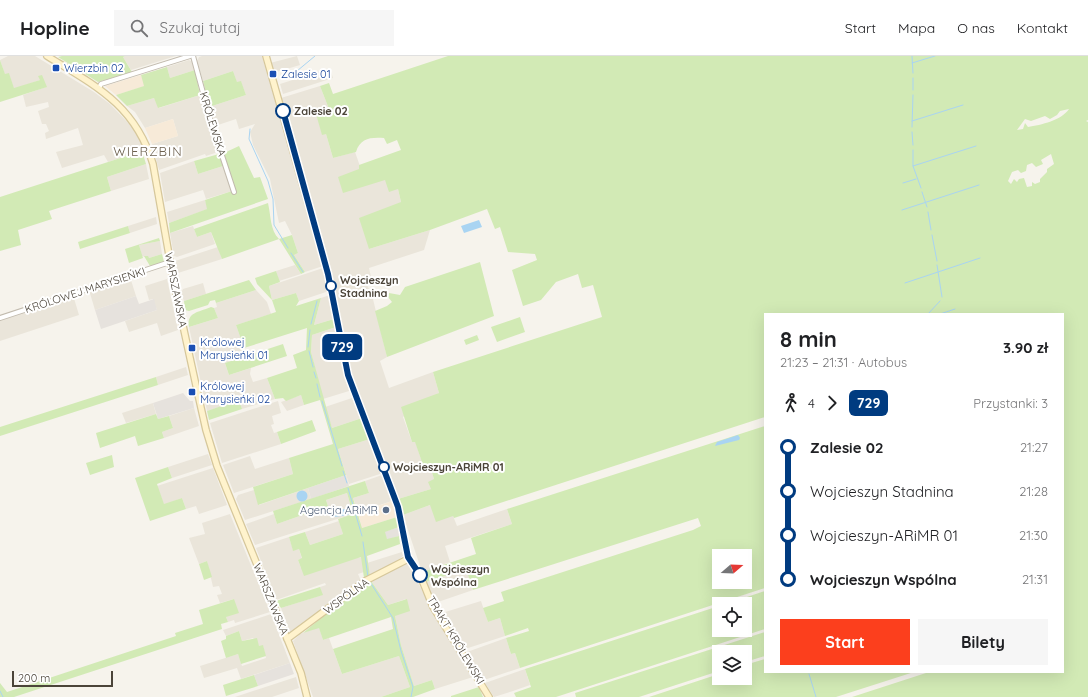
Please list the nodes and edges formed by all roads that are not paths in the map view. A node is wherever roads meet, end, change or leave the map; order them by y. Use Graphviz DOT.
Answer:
graph roads {
  1 [pos="47,56"];
  2 [pos="190,56"];
  3 [pos="193,56"];
  4 [pos="266,56"];
  5 [pos="99,88"];
  6 [pos="234,192"];
  7 [pos="170,262"];
  8 [pos="0,318"];
  9 [pos="408,559"];
  10 [pos="287,639"];
  11 [pos="307,697"];
  12 [pos="489,697"];
  1 -- 5 [label="street, WARSZAWSKA"];
  2 -- 5 [label="street"];
  3 -- 6 [label="street, KRÓLEWSKA"];
  4 -- 9 [label="street, TRAKT KRÓLEWSKI"];
  5 -- 7 [label="street, WARSZAWSKA"];
  7 -- 8 [label="street, KRÓLOWEJ MARYSIEŃKI"];
  7 -- 10 [label="street, WARSZAWSKA"];
  9 -- 10 [label="street, WSPÓLNA"];
  9 -- 12 [label="street, TRAKT KRÓLEWSKI"];
  10 -- 11 [label="street, WARSZAWSKA"];
}
